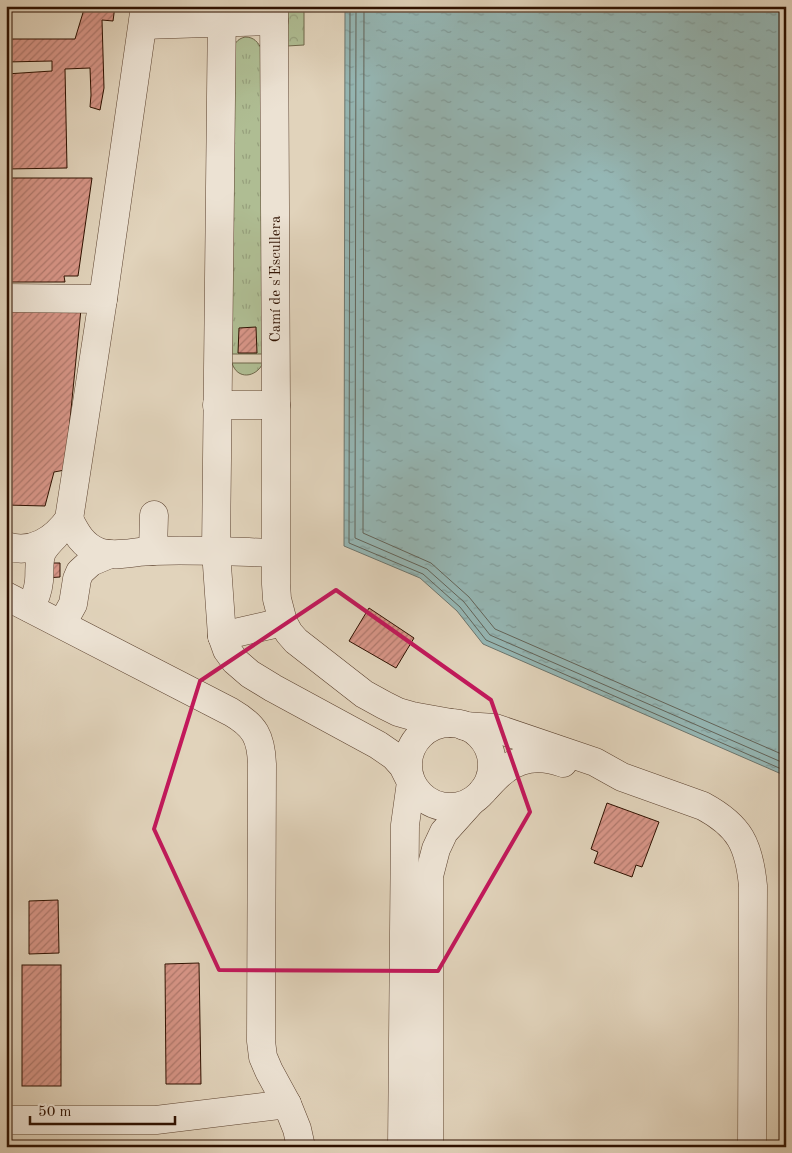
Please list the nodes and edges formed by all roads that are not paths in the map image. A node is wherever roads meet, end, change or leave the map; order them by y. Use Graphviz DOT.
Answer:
graph roads {
  1 [pos="222,14"];
  2 [pos="274,14"];
  3 [pos="144,16"];
  4 [pos="6,298"];
  5 [pos="103,299"];
  6 [pos="276,404"];
  7 [pos="217,405"];
  8 [pos="154,515"];
  9 [pos="62,528"];
  10 [pos="6,546"];
  11 [pos="153,551"];
  12 [pos="216,551"];
  13 [pos="276,552"];
  14 [pos="110,554"];
  15 [pos="6,596"];
  16 [pos="18,608"];
  17 [pos="283,622"];
  18 [pos="62,624"];
  19 [pos="222,636"];
  20 [pos="457,724"];
  21 [pos="622,777"];
  22 [pos="411,782"];
  23 [pos="476,797"];
  24 [pos="287,1104"];
  25 [pos="6,1120"];
  26 [pos="301,1147"];
  27 [pos="402,1147"];
  28 [pos="429,1147"];
  29 [pos="752,1147"];
  1 -- 2 [label="street"];
  1 -- 3 [label="street"];
  1 -- 7 [label="street"];
  2 -- 6 [label="street, Camí de s'Escullera"];
  3 -- 5 [label="street"];
  4 -- 5 [label="street"];
  5 -- 9 [label="street"];
  6 -- 7 [label="street"];
  6 -- 13 [label="street, Camí de s'Escullera"];
  7 -- 12 [label="street"];
  8 -- 11 [label="street"];
  9 -- 10 [label="street"];
  9 -- 14 [label="street"];
  9 -- 16 [label="street"];
  11 -- 12 [label="street"];
  11 -- 14 [label="street"];
  12 -- 13 [label="street"];
  12 -- 19 [label="street"];
  13 -- 17 [label="street, Camí de s'Escullera"];
  14 -- 18 [label="street"];
  15 -- 16 [label="street"];
  16 -- 18 [label="street"];
  17 -- 19 [label="street"];
  17 -- 20 [label="street"];
  18 -- 24 [label="street"];
  19 -- 22 [label="street"];
  20 -- 21 [label="street"];
  20 -- 22 [label="street"];
  20 -- 23 [label="street"];
  21 -- 23 [label="street"];
  21 -- 29 [label="street"];
  22 -- 23 [label="street"];
  22 -- 27 [label="street"];
  23 -- 28 [label="street"];
  24 -- 25 [label="street"];
  24 -- 26 [label="street"];
}
